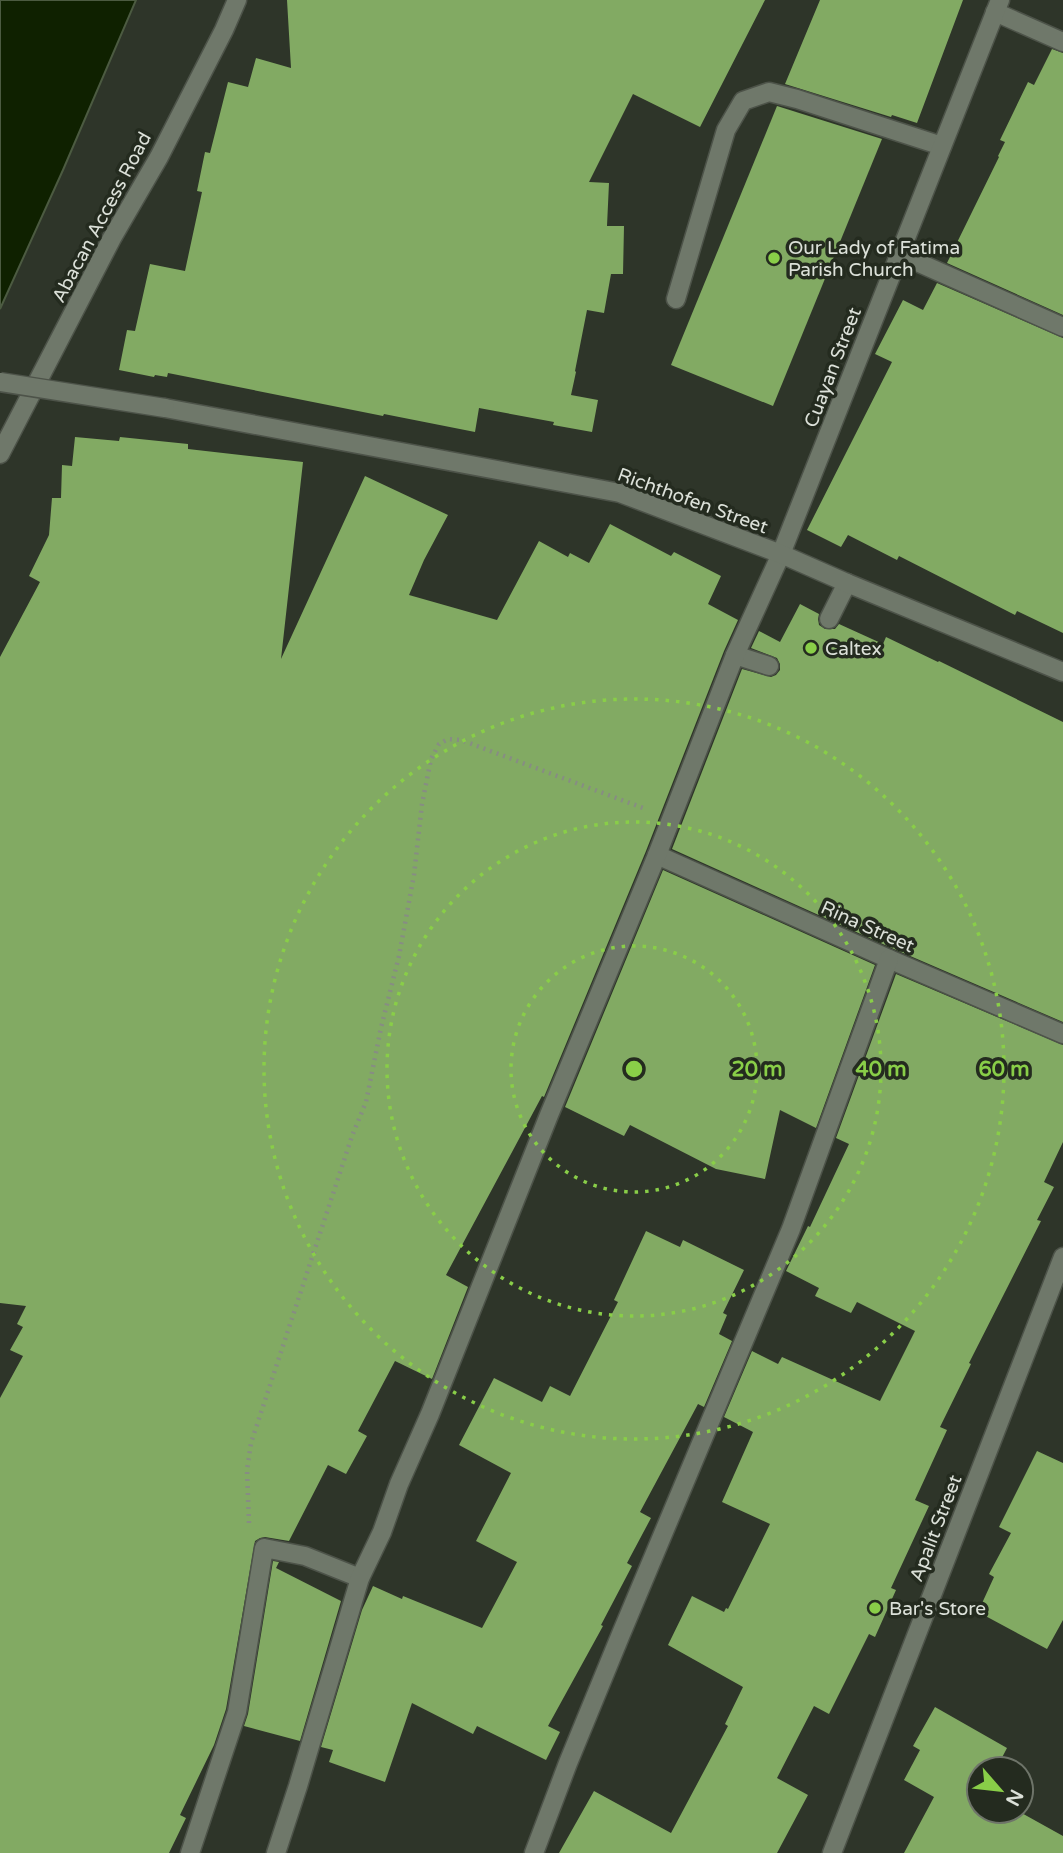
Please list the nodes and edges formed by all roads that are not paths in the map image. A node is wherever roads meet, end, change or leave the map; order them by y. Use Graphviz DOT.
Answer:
graph roads {
  1 [pos="237,0"];
  2 [pos="998,6"];
  3 [pos="1063,42"];
  4 [pos="943,146"];
  5 [pos="899,254"];
  6 [pos="676,299"];
  7 [pos="1063,327"];
  8 [pos="0,382"];
  9 [pos="0,454"];
  10 [pos="781,554"];
  11 [pos="848,583"];
  12 [pos="829,619"];
  13 [pos="735,655"];
  14 [pos="769,666"];
  15 [pos="1063,672"];
  16 [pos="657,855"];
  17 [pos="889,959"];
  18 [pos="1063,1034"];
  19 [pos="1063,1257"];
  20 [pos="360,1578"];
  21 [pos="190,1853"];
  22 [pos="276,1853"];
  23 [pos="534,1853"];
  24 [pos="832,1853"];
  1 -- 9 [label="street, Abacan Access Road"];
  2 -- 3 [label="street"];
  2 -- 4 [label="street, Cuayan Street"];
  4 -- 5 [label="street, Cuayan Street"];
  4 -- 6 [label="street"];
  5 -- 7 [label="street"];
  5 -- 10 [label="street, Cuayan Street"];
  8 -- 10 [label="street, Richthofen Street, bridge"];
  10 -- 11 [label="street, Richthofen Street"];
  10 -- 13 [label="street, Cuayan Street"];
  11 -- 12 [label="street"];
  11 -- 15 [label="street, Richthofen Street"];
  13 -- 14 [label="street"];
  13 -- 16 [label="street, Cuayan Street"];
  16 -- 17 [label="street, Rina Street"];
  16 -- 20 [label="street, Cuayan Street"];
  17 -- 18 [label="street, Rina Street"];
  17 -- 23 [label="street"];
  19 -- 24 [label="street, Apalit Street"];
  20 -- 21 [label="street"];
  20 -- 22 [label="street, Cuayan Street"];
}
